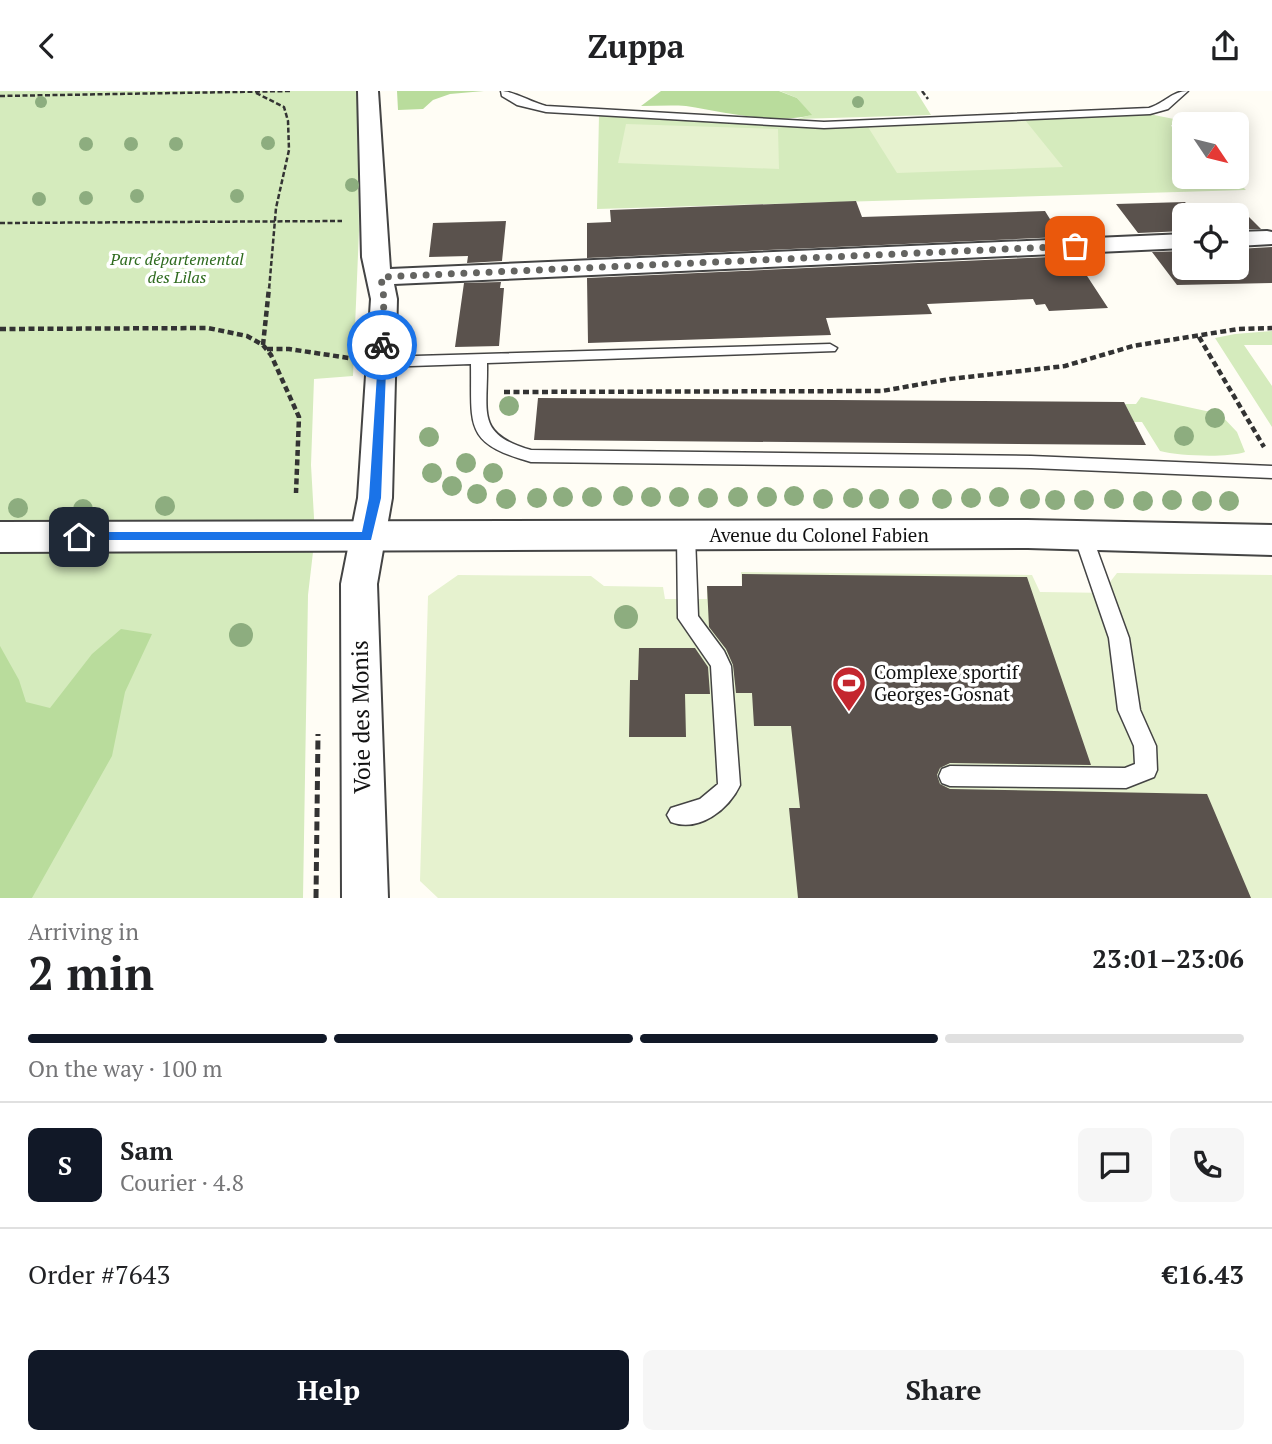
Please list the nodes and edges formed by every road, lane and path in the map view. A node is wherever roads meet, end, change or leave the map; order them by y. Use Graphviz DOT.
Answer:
graph roads {
  1 [pos="290,91"];
  2 [pos="368,91"];
  3 [pos="506,91"];
  4 [pos="1183,91"];
  5 [pos="255,93"];
  6 [pos="0,96"];
  7 [pos="274,220"];
  8 [pos="348,221"];
  9 [pos="0,223"];
  10 [pos="1267,238"];
  11 [pos="1249,239"];
  12 [pos="1172,242"];
  13 [pos="381,277"];
  14 [pos="1272,328"];
  15 [pos="0,329"];
  16 [pos="1199,337"];
  17 [pos="265,347"];
  18 [pos="830,348"];
  19 [pos="369,360"];
  20 [pos="479,360"];
  21 [pos="479,393"];
  22 [pos="1265,450"];
  23 [pos="1272,472"];
  24 [pos="296,493"];
  25 [pos="686,536"];
  26 [pos="1083,536"];
  27 [pos="0,537"];
  28 [pos="367,537"];
  29 [pos="1272,540"];
  30 [pos="950,776"];
  31 [pos="679,815"];
  32 [pos="365,898"];
  1 -- 5 [label="path"];
  2 -- 13 [label="street, Voie des Monis"];
  3 -- 4 [label="lane"];
  5 -- 6 [label="path"];
  5 -- 7 [label="path"];
  7 -- 8 [label="path"];
  7 -- 9 [label="path"];
  7 -- 17 [label="path"];
  10 -- 11 [label="street"];
  12 -- 13 [label="street"];
  13 -- 19 [label="street, Voie des Monis"];
  14 -- 16 [label="path"];
  15 -- 17 [label="path"];
  16 -- 21 [label="path"];
  16 -- 22 [label="path"];
  17 -- 19 [label="path"];
  17 -- 24 [label="path"];
  18 -- 20 [label="lane"];
  19 -- 20 [label="lane"];
  19 -- 28 [label="street, Voie des Monis"];
  20 -- 21 [label="lane"];
  21 -- 23 [label="lane"];
  25 -- 26 [label="street, Avenue du Colonel Fabien"];
  25 -- 28 [label="street, Avenue du Colonel Fabien"];
  25 -- 31 [label="lane"];
  26 -- 29 [label="street, Avenue du Colonel Fabien"];
  26 -- 30 [label="lane"];
  27 -- 28 [label="street, Avenue du Colonel Fabien"];
  28 -- 32 [label="street, Voie des Monis"];
}
